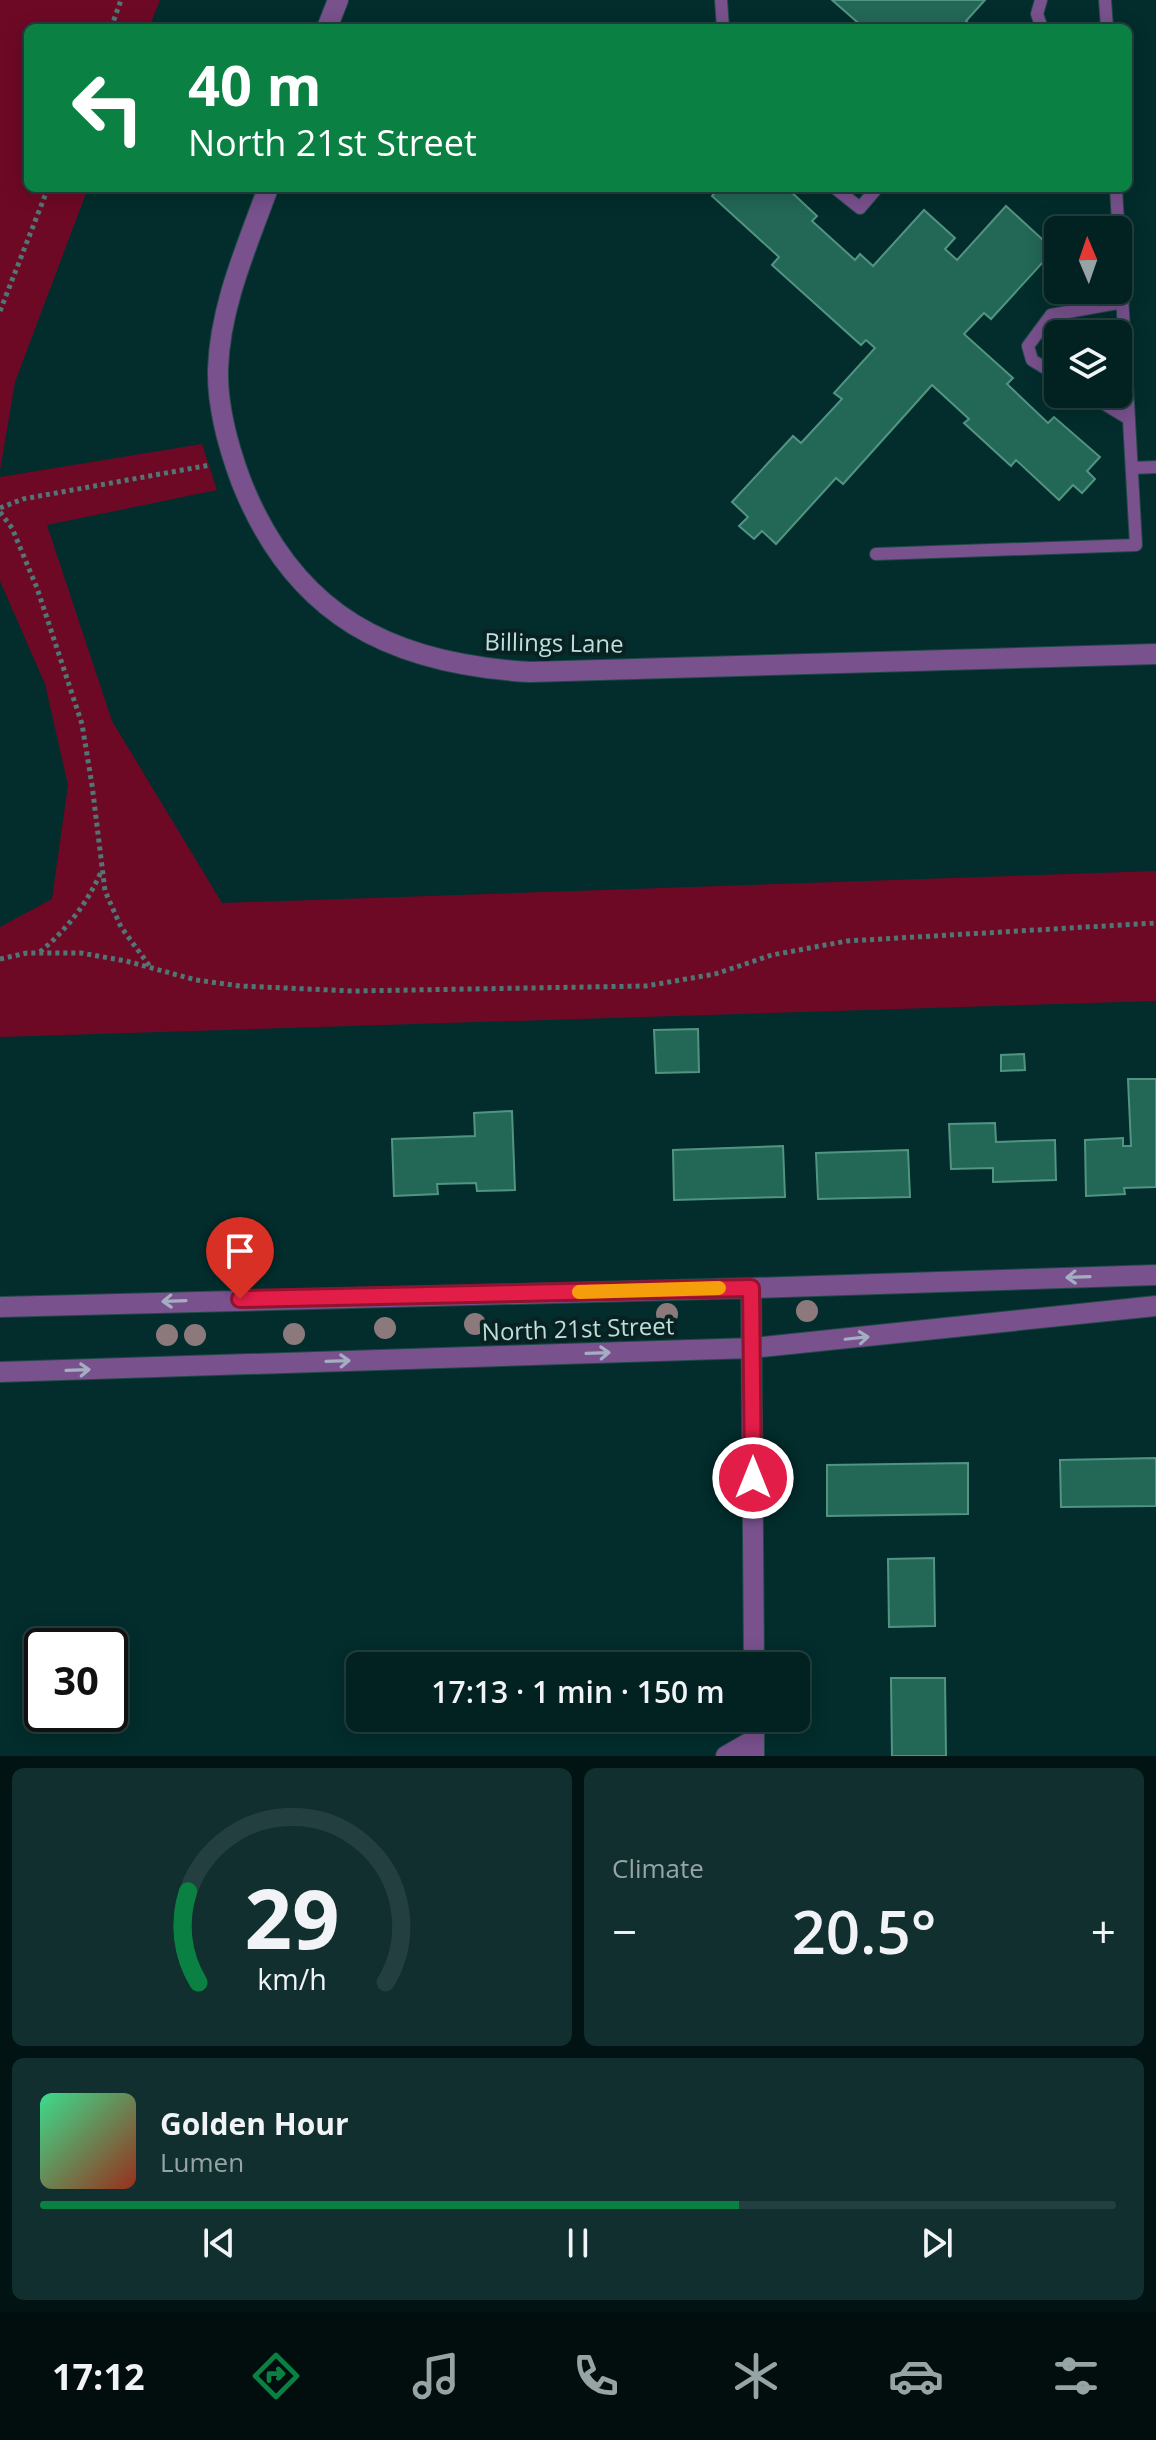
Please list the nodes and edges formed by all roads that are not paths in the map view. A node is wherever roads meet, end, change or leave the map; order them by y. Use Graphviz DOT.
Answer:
graph roads {
  1 [pos="338,0"];
  2 [pos="721,0"];
  3 [pos="1041,0"];
  4 [pos="1105,0"];
  5 [pos="329,24"];
  6 [pos="723,24"];
  7 [pos="1041,24"];
  8 [pos="1107,24"];
  9 [pos="267,192"];
  10 [pos="840,192"];
  11 [pos="874,192"];
  12 [pos="1116,192"];
  13 [pos="1118,216"];
  14 [pos="1112,304"];
  15 [pos="1123,304"];
  16 [pos="1047,320"];
  17 [pos="1044,324"];
  18 [pos="1044,367"];
  19 [pos="1111,408"];
  20 [pos="1129,419"];
  21 [pos="1156,467"];
  22 [pos="1132,468"];
  23 [pos="876,554"];
  24 [pos="1156,654"];
  25 [pos="1156,1275"];
  26 [pos="751,1288"];
  27 [pos="1156,1306"];
  28 [pos="0,1307"];
  29 [pos="752,1348"];
  30 [pos="0,1372"];
  31 [pos="754,1652"];
  32 [pos="754,1748"];
  33 [pos="726,1756"];
  1 -- 5 [label="street"];
  2 -- 6 [label="lane"];
  3 -- 7 [label="lane"];
  4 -- 8 [label="lane"];
  9 -- 24 [label="street, Billings Lane"];
  10 -- 11 [label="lane"];
  12 -- 13 [label="lane"];
  14 -- 16 [label="lane"];
  15 -- 20 [label="lane"];
  17 -- 18 [label="lane"];
  19 -- 20 [label="lane"];
  20 -- 22 [label="lane"];
  21 -- 22 [label="lane"];
  22 -- 23 [label="lane"];
  25 -- 26 [label="street, North 21st Street, one-way"];
  26 -- 28 [label="street, North 21st Street, one-way"];
  26 -- 29 [label="street"];
  29 -- 27 [label="street, North 21st Street, one-way"];
  30 -- 29 [label="street, North 21st Street, one-way"];
  29 -- 31 [label="street"];
  32 -- 33 [label="street"];
}
